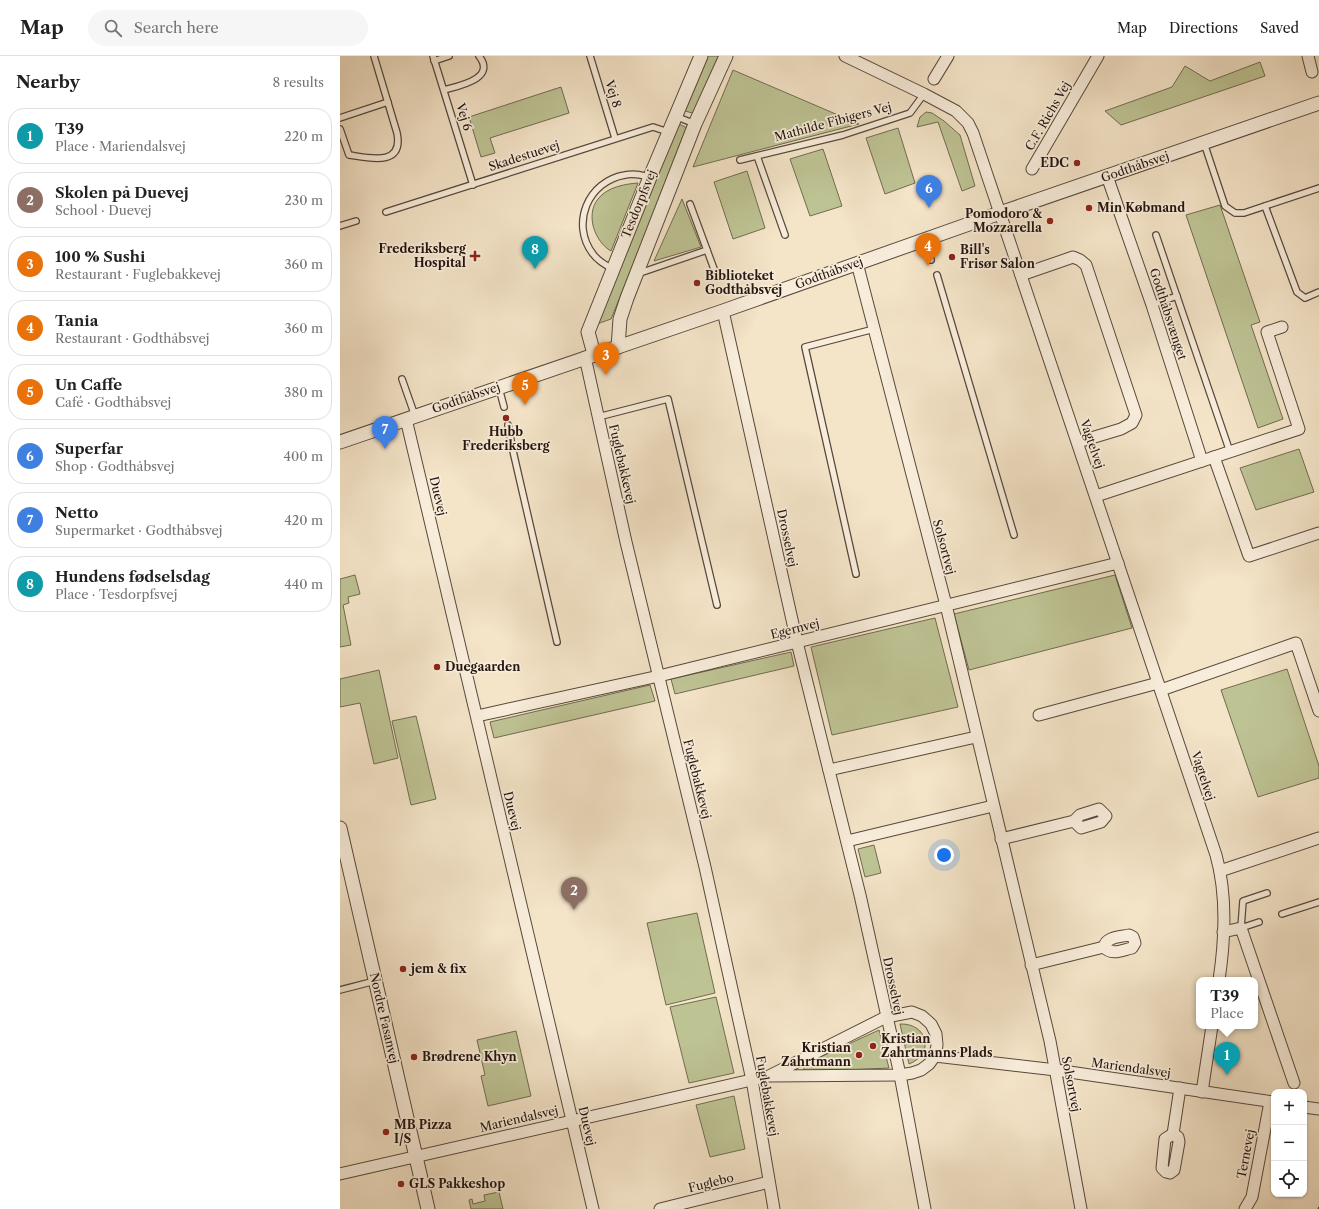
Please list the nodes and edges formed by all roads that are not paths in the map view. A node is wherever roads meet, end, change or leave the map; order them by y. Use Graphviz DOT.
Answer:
graph roads {
  1 [pos="374,56"];
  2 [pos="449,56"];
  3 [pos="479,56"];
  4 [pos="590,56"];
  5 [pos="701,56"];
  6 [pos="726,56"];
  7 [pos="845,56"];
  8 [pos="948,56"];
  9 [pos="1098,56"];
  10 [pos="1308,56"];
  11 [pos="433,58"];
  12 [pos="1312,72"];
  13 [pos="934,79"];
  14 [pos="444,90"];
  15 [pos="924,94"];
  16 [pos="388,102"];
  17 [pos="1319,103"];
  18 [pos="675,116"];
  19 [pos="340,118"];
  20 [pos="695,124"];
  21 [pos="340,129"];
  22 [pos="669,132"];
  23 [pos="615,138"];
  24 [pos="1204,143"];
  25 [pos="757,156"];
  26 [pos="740,160"];
  27 [pos="1032,169"];
  28 [pos="1107,176"];
  29 [pos="650,177"];
  30 [pos="473,185"];
  31 [pos="1319,188"];
  32 [pos="690,204"];
  33 [pos="1265,206"];
  34 [pos="386,212"];
  35 [pos="1000,213"];
  36 [pos="356,221"];
  37 [pos="340,226"];
  38 [pos="785,235"];
  39 [pos="1156,235"];
  40 [pos="926,239"];
  41 [pos="707,250"];
  42 [pos="932,260"];
  43 [pos="857,263"];
  44 [pos="613,269"];
  45 [pos="714,269"];
  46 [pos="635,274"];
  47 [pos="937,275"];
  48 [pos="1021,275"];
  49 [pos="1319,292"];
  50 [pos="1176,296"];
  51 [pos="1152,305"];
  52 [pos="723,311"];
  53 [pos="1282,327"];
  54 [pos="874,329"];
  55 [pos="618,347"];
  56 [pos="589,356"];
  57 [pos="402,380"];
  58 [pos="499,387"];
  59 [pos="504,407"];
  60 [pos="410,417"];
  61 [pos="598,417"];
  62 [pos="508,425"];
  63 [pos="340,442"];
  64 [pos="1078,442"];
  65 [pos="1230,452"];
  66 [pos="1214,457"];
  67 [pos="1202,461"];
  68 [pos="1096,496"];
  69 [pos="1319,533"];
  70 [pos="1014,535"];
  71 [pos="1118,563"];
  72 [pos="856,574"];
  73 [pos="717,605"];
  74 [pos="946,605"];
  75 [pos="557,642"];
  76 [pos="796,642"];
  77 [pos="659,676"];
  78 [pos="1160,686"];
  79 [pos="1319,711"];
  80 [pos="1039,715"];
  81 [pos="477,716"];
  82 [pos="976,737"];
  83 [pos="829,770"];
  84 [pos="993,806"];
  85 [pos="1074,821"];
  86 [pos="340,828"];
  87 [pos="1319,838"];
  88 [pos="1001,839"];
  89 [pos="846,841"];
  90 [pos="1220,871"];
  91 [pos="1267,893"];
  92 [pos="1319,902"];
  93 [pos="1282,914"];
  94 [pos="1259,922"];
  95 [pos="1241,928"];
  96 [pos="1223,932"];
  97 [pos="1104,947"];
  98 [pos="1032,965"];
  99 [pos="1220,977"];
  100 [pos="1258,977"];
  101 [pos="1258,978"];
  102 [pos="375,981"];
  103 [pos="340,990"];
  104 [pos="886,1016"];
  105 [pos="1212,1029"];
  106 [pos="935,1056"];
  107 [pos="1056,1070"];
  108 [pos="900,1075"];
  109 [pos="769,1076"];
  110 [pos="752,1080"];
  111 [pos="1294,1083"];
  112 [pos="1180,1088"];
  113 [pos="1202,1092"];
  114 [pos="1271,1102"];
  115 [pos="1271,1107"];
  116 [pos="1307,1107"];
  117 [pos="1319,1109"];
  118 [pos="573,1120"];
  119 [pos="1173,1134"];
  120 [pos="416,1157"];
  121 [pos="340,1174"];
  122 [pos="769,1182"];
  123 [pos="428,1209"];
  124 [pos="593,1209"];
  125 [pos="660,1209"];
  126 [pos="774,1209"];
  127 [pos="925,1209"];
  128 [pos="1081,1209"];
  129 [pos="1245,1209"];
  1 -- 16 [label="lane"];
  2 -- 11 [label="lane"];
  3 -- 14 [label="lane"];
  4 -- 23 [label="lane, Vej 8"];
  5 -- 18 [label="street, Tesdorpfsvej"];
  6 -- 20 [label="street, Tesdorpfsvej"];
  7 -- 15 [label="street"];
  8 -- 13 [label="street"];
  9 -- 27 [label="street, C.F. Richs Vej"];
  10 -- 12 [label="street"];
  11 -- 14 [label="lane, Vej 6"];
  14 -- 30 [label="lane, Vej 6"];
  15 -- 25 [label="lane, Mathilde Fibigers Vej"];
  15 -- 35 [label="street"];
  16 -- 19 [label="lane"];
  16 -- 21 [label="lane"];
  17 -- 24 [label="street, Godthåbsvej"];
  18 -- 20 [label="lane"];
  18 -- 22 [label="street, Tesdorpfsvej"];
  20 -- 46 [label="street, Tesdorpfsvej"];
  22 -- 23 [label="lane, Skadestuevej"];
  22 -- 29 [label="street, Tesdorpfsvej"];
  23 -- 30 [label="lane, Skadestuevej"];
  24 -- 28 [label="street, Godthåbsvej"];
  24 -- 33 [label="lane"];
  25 -- 26 [label="lane, Mathilde Fibigers Vej"];
  25 -- 38 [label="lane"];
  28 -- 35 [label="street, Godthåbsvej"];
  28 -- 51 [label="street, Godthåbsvænget"];
  29 -- 44 [label="street, Tesdorpfsvej"];
  29 -- 44 [label="lane"];
  30 -- 34 [label="lane, Skadestuevej"];
  31 -- 33 [label="lane"];
  32 -- 41 [label="lane"];
  33 -- 49 [label="lane"];
  35 -- 40 [label="street, Godthåbsvej"];
  35 -- 48 [label="street, Vagtelvej"];
  36 -- 37 [label="lane"];
  39 -- 50 [label="lane"];
  40 -- 42 [label="lane"];
  40 -- 43 [label="street, Godthåbsvej"];
  41 -- 45 [label="lane"];
  41 -- 46 [label="lane"];
  43 -- 52 [label="street, Godthåbsvej"];
  43 -- 54 [label="street, Solsortvej"];
  44 -- 56 [label="street, Tesdorpfsvej"];
  46 -- 55 [label="street, Tesdorpfsvej"];
  47 -- 70 [label="lane"];
  48 -- 64 [label="street, Vagtelvej"];
  48 -- 64 [label="street"];
  50 -- 51 [label="lane"];
  50 -- 65 [label="lane"];
  51 -- 67 [label="street, Godthåbsvænget"];
  52 -- 55 [label="street, Godthåbsvej"];
  52 -- 76 [label="street, Drosselvej"];
  53 -- 65 [label="street"];
  54 -- 72 [label="lane"];
  54 -- 74 [label="street, Solsortvej"];
  55 -- 56 [label="street, Godthåbsvej"];
  56 -- 58 [label="street, Godthåbsvej"];
  56 -- 61 [label="street, Fuglebakkevej"];
  57 -- 60 [label="lane"];
  58 -- 59 [label="lane"];
  58 -- 60 [label="street, Godthåbsvej"];
  60 -- 63 [label="street, Godthåbsvej"];
  60 -- 81 [label="street, Duevej"];
  61 -- 73 [label="lane"];
  61 -- 77 [label="street, Fuglebakkevej"];
  62 -- 75 [label="lane"];
  64 -- 68 [label="street, Vagtelvej"];
  65 -- 66 [label="street"];
  66 -- 67 [label="street"];
  66 -- 69 [label="street"];
  67 -- 68 [label="street"];
  68 -- 71 [label="street, Vagtelvej"];
  71 -- 74 [label="street, Egernvej"];
  71 -- 78 [label="street, Vagtelvej"];
  74 -- 76 [label="street, Egernvej"];
  74 -- 82 [label="street, Solsortvej"];
  76 -- 77 [label="street, Egernvej"];
  76 -- 83 [label="street, Drosselvej"];
  77 -- 81 [label="street, Egernvej"];
  77 -- 110 [label="street, Fuglebakkevej"];
  78 -- 79 [label="street"];
  78 -- 80 [label="street"];
  78 -- 90 [label="street, Vagtelvej"];
  81 -- 118 [label="street, Duevej"];
  82 -- 83 [label="street"];
  82 -- 84 [label="street, Solsortvej"];
  83 -- 89 [label="street, Drosselvej"];
  84 -- 88 [label="street, Solsortvej"];
  84 -- 89 [label="street"];
  85 -- 88 [label="street"];
  86 -- 102 [label="street, Nordre Fasanvej"];
  87 -- 90 [label="street"];
  88 -- 98 [label="street, Solsortvej"];
  89 -- 104 [label="street, Drosselvej"];
  90 -- 96 [label="street, Vagtelvej"];
  91 -- 95 [label="lane"];
  92 -- 93 [label="lane"];
  94 -- 95 [label="lane"];
  95 -- 96 [label="street"];
  95 -- 100 [label="street"];
  96 -- 99 [label="street, Vagtelvej"];
  97 -- 98 [label="street"];
  98 -- 107 [label="street, Solsortvej"];
  101 -- 111 [label="street"];
  102 -- 103 [label="lane"];
  102 -- 120 [label="street, Nordre Fasanvej"];
  104 -- 106 [label="street"];
  104 -- 108 [label="street, Drosselvej"];
  104 -- 109 [label="street"];
  105 -- 113 [label="street"];
  106 -- 107 [label="street, Mariendalsvej"];
  106 -- 108 [label="street"];
  107 -- 112 [label="street, Mariendalsvej"];
  107 -- 128 [label="street, Solsortvej"];
  108 -- 109 [label="street"];
  108 -- 127 [label="street, Drosselvej"];
  109 -- 110 [label="street"];
  110 -- 118 [label="street, Mariendalsvej"];
  110 -- 122 [label="street, Fuglebakkevej"];
  112 -- 113 [label="street, Mariendalsvej"];
  112 -- 119 [label="street, Mariendalsvej"];
  113 -- 114 [label="street, Mariendalsvej"];
  115 -- 129 [label="street, Ternevej"];
  116 -- 117 [label="street"];
  118 -- 120 [label="street, Mariendalsvej"];
  118 -- 124 [label="street, Duevej"];
  120 -- 121 [label="street, Mariendalsvej"];
  120 -- 123 [label="street, Nordre Fasanvej"];
  122 -- 125 [label="street, Fuglebo"];
  122 -- 126 [label="street, Fuglebakkevej"];
}
